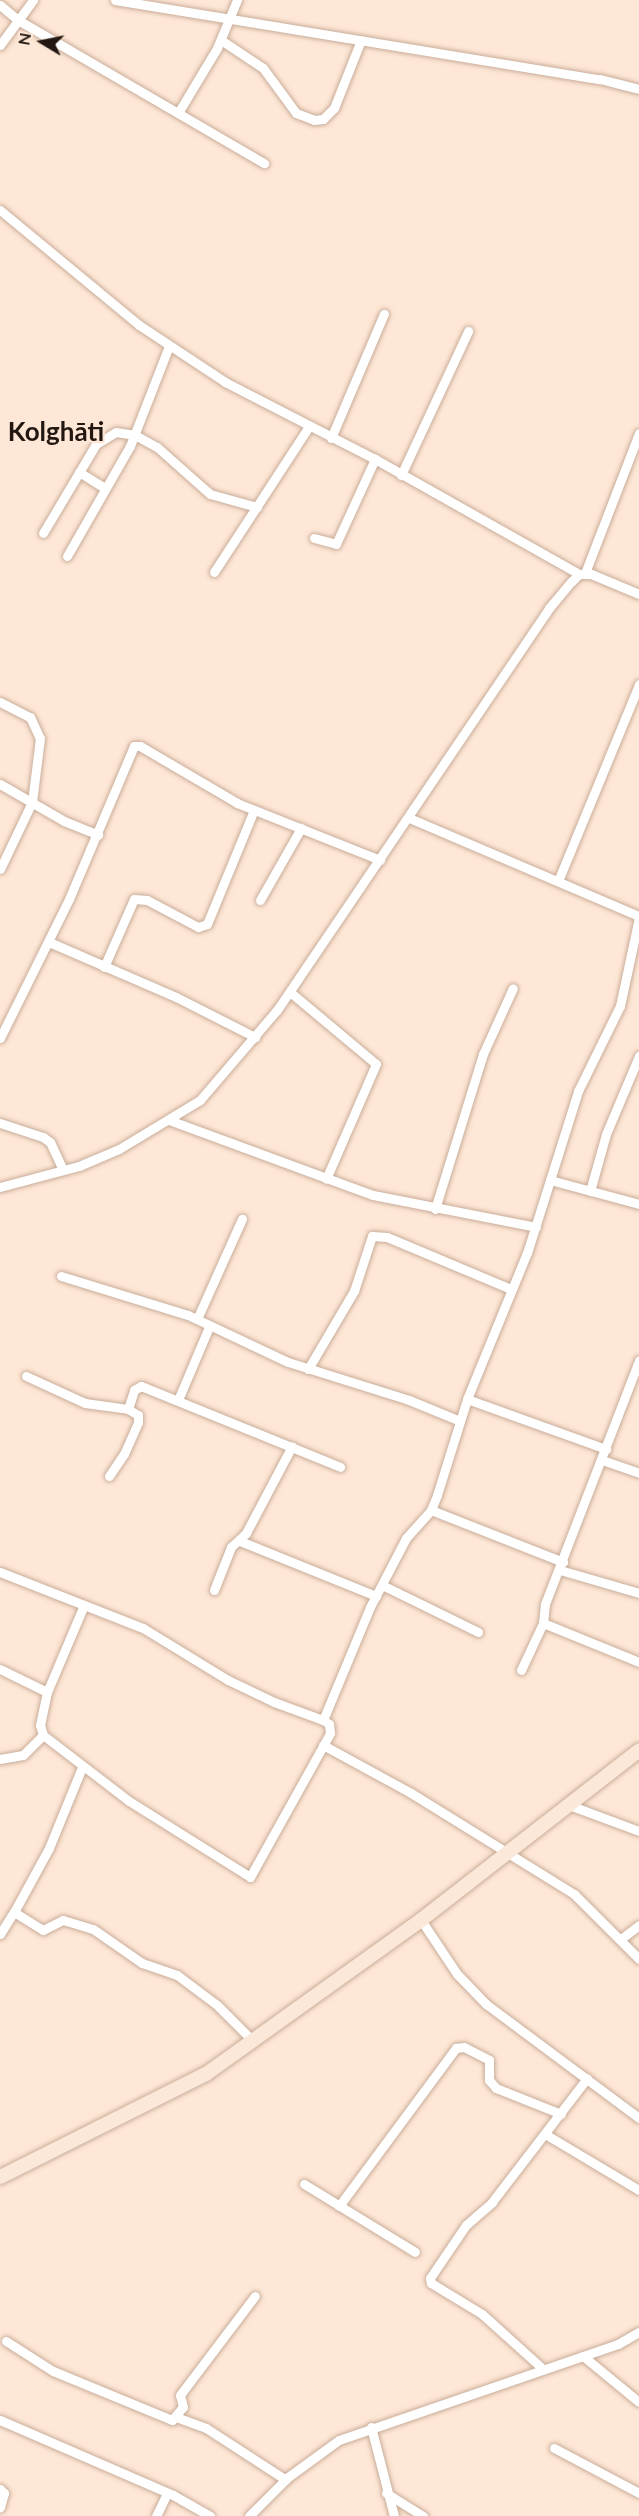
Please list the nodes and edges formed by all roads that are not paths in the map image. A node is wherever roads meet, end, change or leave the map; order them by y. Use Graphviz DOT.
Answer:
graph roads {
  1 [pos="33,0"];
  2 [pos="115,0"];
  3 [pos="237,0"];
  4 [pos="0,4"];
  5 [pos="229,19"];
  6 [pos="18,20"];
  7 [pos="221,40"];
  8 [pos="361,40"];
  9 [pos="0,45"];
  10 [pos="639,89"];
  11 [pos="178,113"];
  12 [pos="264,163"];
  13 [pos="0,210"];
  14 [pos="384,314"];
  15 [pos="468,331"];
  16 [pos="169,346"];
  17 [pos="309,426"];
  18 [pos="639,432"];
  19 [pos="135,435"];
  20 [pos="331,438"];
  21 [pos="375,459"];
  22 [pos="79,472"];
  23 [pos="401,475"];
  24 [pos="105,488"];
  25 [pos="257,507"];
  26 [pos="43,533"];
  27 [pos="314,538"];
  28 [pos="67,556"];
  29 [pos="214,572"];
  30 [pos="582,574"];
  31 [pos="639,594"];
  32 [pos="639,684"];
  33 [pos="0,702"];
  34 [pos="0,784"];
  35 [pos="32,802"];
  36 [pos="254,810"];
  37 [pos="408,818"];
  38 [pos="301,828"];
  39 [pos="98,835"];
  40 [pos="381,860"];
  41 [pos="0,869"];
  42 [pos="558,881"];
  43 [pos="260,900"];
  44 [pos="639,916"];
  45 [pos="49,942"];
  46 [pos="104,968"];
  47 [pos="513,987"];
  48 [pos="290,992"];
  49 [pos="255,1037"];
  50 [pos="0,1038"];
  51 [pos="639,1056"];
  52 [pos="169,1120"];
  53 [pos="0,1123"];
  54 [pos="63,1170"];
  55 [pos="326,1179"];
  56 [pos="550,1180"];
  57 [pos="0,1187"];
  58 [pos="590,1191"];
  59 [pos="639,1204"];
  60 [pos="435,1209"];
  61 [pos="242,1219"];
  62 [pos="536,1227"];
  63 [pos="61,1276"];
  64 [pos="511,1289"];
  65 [pos="197,1319"];
  66 [pos="209,1327"];
  67 [pos="639,1360"];
  68 [pos="308,1369"];
  69 [pos="26,1376"];
  70 [pos="467,1399"];
  71 [pos="178,1400"];
  72 [pos="128,1409"];
  73 [pos="460,1421"];
  74 [pos="292,1446"];
  75 [pos="606,1449"];
  76 [pos="602,1460"];
  77 [pos="340,1467"];
  78 [pos="639,1473"];
  79 [pos="109,1476"];
  80 [pos="431,1510"];
  81 [pos="240,1541"];
  82 [pos="561,1566"];
  83 [pos="0,1572"];
  84 [pos="382,1585"];
  85 [pos="214,1590"];
  86 [pos="639,1593"];
  87 [pos="376,1596"];
  88 [pos="84,1605"];
  89 [pos="543,1623"];
  90 [pos="478,1632"];
  91 [pos="639,1662"];
  92 [pos="0,1669"];
  93 [pos="522,1670"];
  94 [pos="47,1692"];
  95 [pos="323,1719"];
  96 [pos="43,1735"];
  97 [pos="323,1745"];
  98 [pos="639,1750"];
  99 [pos="0,1760"];
  100 [pos="82,1767"];
  101 [pos="569,1805"];
  102 [pos="639,1831"];
  103 [pos="509,1852"];
  104 [pos="14,1912"];
  105 [pos="421,1920"];
  106 [pos="639,1925"];
  107 [pos="0,1934"];
  108 [pos="622,1938"];
  109 [pos="639,1959"];
  110 [pos="252,2040"];
  111 [pos="587,2078"];
  112 [pos="561,2114"];
  113 [pos="639,2118"];
  114 [pos="545,2134"];
  115 [pos="0,2177"];
  116 [pos="304,2184"];
  117 [pos="639,2190"];
  118 [pos="339,2206"];
  119 [pos="415,2252"];
  120 [pos="255,2296"];
  121 [pos="639,2332"];
  122 [pos="6,2341"];
  123 [pos="583,2356"];
  124 [pos="543,2368"];
  125 [pos="639,2402"];
  126 [pos="176,2417"];
  127 [pos="0,2420"];
  128 [pos="371,2427"];
  129 [pos="554,2448"];
  130 [pos="286,2480"];
  131 [pos="0,2489"];
  132 [pos="167,2493"];
  133 [pos="386,2493"];
  134 [pos="639,2493"];
  135 [pos="0,2507"];
  136 [pos="253,2515"];
  137 [pos="156,2516"];
  138 [pos="210,2516"];
  139 [pos="393,2516"];
  140 [pos="423,2516"];
  1 -- 6 [label="street"];
  2 -- 5 [label="street"];
  3 -- 5 [label="street"];
  4 -- 6 [label="street"];
  5 -- 7 [label="street"];
  5 -- 8 [label="street"];
  6 -- 9 [label="street"];
  6 -- 11 [label="street"];
  7 -- 8 [label="street"];
  7 -- 11 [label="street"];
  8 -- 10 [label="street"];
  11 -- 12 [label="street"];
  13 -- 16 [label="street"];
  14 -- 20 [label="street"];
  15 -- 23 [label="street"];
  16 -- 17 [label="street"];
  16 -- 19 [label="street"];
  17 -- 20 [label="street"];
  17 -- 25 [label="street"];
  18 -- 30 [label="street"];
  19 -- 22 [label="street"];
  19 -- 24 [label="street"];
  19 -- 25 [label="street"];
  20 -- 21 [label="street"];
  21 -- 23 [label="street"];
  21 -- 27 [label="street"];
  22 -- 24 [label="street"];
  22 -- 26 [label="street"];
  23 -- 30 [label="street"];
  24 -- 28 [label="street"];
  25 -- 29 [label="street"];
  30 -- 31 [label="street"];
  30 -- 37 [label="street"];
  32 -- 42 [label="street"];
  33 -- 35 [label="street"];
  34 -- 35 [label="street"];
  35 -- 39 [label="street"];
  35 -- 41 [label="street"];
  36 -- 38 [label="street"];
  36 -- 39 [label="street"];
  36 -- 46 [label="street"];
  37 -- 40 [label="street"];
  37 -- 42 [label="street"];
  38 -- 40 [label="street"];
  38 -- 43 [label="street"];
  39 -- 45 [label="street"];
  40 -- 48 [label="street"];
  42 -- 44 [label="street"];
  44 -- 56 [label="street"];
  45 -- 46 [label="street"];
  45 -- 50 [label="street"];
  46 -- 49 [label="street"];
  47 -- 60 [label="street"];
  48 -- 49 [label="street"];
  48 -- 55 [label="street"];
  49 -- 52 [label="street"];
  51 -- 58 [label="street"];
  52 -- 54 [label="street"];
  52 -- 55 [label="street"];
  53 -- 54 [label="street"];
  54 -- 57 [label="street"];
  55 -- 60 [label="street"];
  56 -- 58 [label="street"];
  56 -- 62 [label="street"];
  58 -- 59 [label="street"];
  60 -- 62 [label="street"];
  61 -- 65 [label="street"];
  62 -- 64 [label="street"];
  63 -- 65 [label="street"];
  64 -- 68 [label="street"];
  64 -- 70 [label="street"];
  65 -- 66 [label="street"];
  66 -- 68 [label="street"];
  66 -- 71 [label="street"];
  67 -- 75 [label="street"];
  68 -- 73 [label="street"];
  69 -- 72 [label="street"];
  70 -- 73 [label="street"];
  70 -- 75 [label="street"];
  71 -- 72 [label="street"];
  71 -- 74 [label="street"];
  72 -- 79 [label="street"];
  73 -- 80 [label="street"];
  74 -- 77 [label="street"];
  74 -- 81 [label="street"];
  75 -- 76 [label="street"];
  76 -- 78 [label="street"];
  76 -- 82 [label="street"];
  80 -- 82 [label="street"];
  80 -- 84 [label="street"];
  81 -- 85 [label="street"];
  81 -- 87 [label="street"];
  82 -- 86 [label="street"];
  82 -- 89 [label="street"];
  83 -- 88 [label="street"];
  84 -- 87 [label="street"];
  84 -- 90 [label="street"];
  87 -- 95 [label="street"];
  88 -- 94 [label="street"];
  88 -- 95 [label="street"];
  89 -- 91 [label="street"];
  89 -- 93 [label="street"];
  92 -- 94 [label="street"];
  94 -- 96 [label="street"];
  95 -- 97 [label="street"];
  96 -- 99 [label="street"];
  96 -- 100 [label="street"];
  97 -- 100 [label="street"];
  97 -- 103 [label="street"];
  98 -- 101 [label="main road"];
  100 -- 104 [label="street"];
  101 -- 102 [label="street"];
  101 -- 103 [label="main road"];
  103 -- 105 [label="main road"];
  103 -- 108 [label="street"];
  104 -- 107 [label="street"];
  104 -- 110 [label="street"];
  105 -- 110 [label="main road"];
  105 -- 111 [label="street"];
  106 -- 108 [label="street"];
  108 -- 109 [label="street"];
  110 -- 115 [label="main road"];
  111 -- 112 [label="street"];
  111 -- 113 [label="street"];
  112 -- 114 [label="street"];
  112 -- 118 [label="street"];
  114 -- 117 [label="street"];
  114 -- 124 [label="street"];
  116 -- 118 [label="street"];
  118 -- 119 [label="street"];
  120 -- 126 [label="street"];
  121 -- 123 [label="street"];
  122 -- 126 [label="street"];
  123 -- 124 [label="street"];
  123 -- 125 [label="street"];
  124 -- 128 [label="street"];
  126 -- 130 [label="street"];
  127 -- 132 [label="street"];
  128 -- 130 [label="street"];
  128 -- 133 [label="street"];
  129 -- 134 [label="street"];
  130 -- 136 [label="street"];
  131 -- 135 [label="street"];
  132 -- 137 [label="street"];
  132 -- 138 [label="street"];
  133 -- 139 [label="street"];
  133 -- 140 [label="street"];
}
